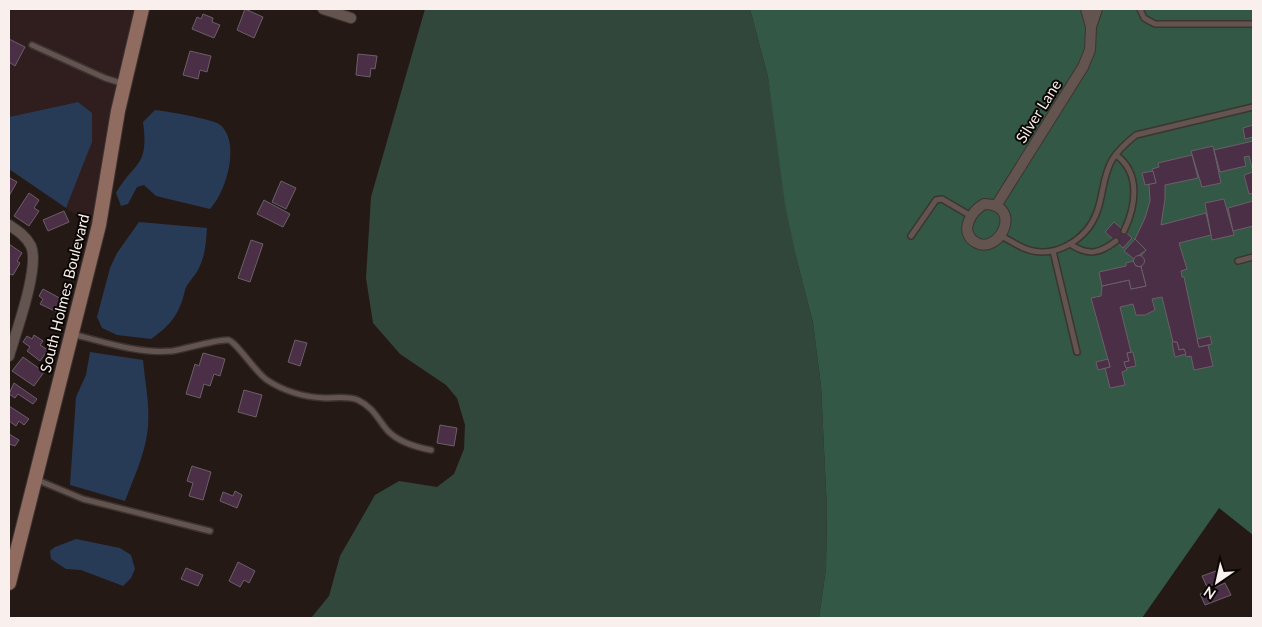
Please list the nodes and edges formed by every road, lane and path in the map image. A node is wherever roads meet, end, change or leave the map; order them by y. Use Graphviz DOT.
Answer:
graph roads {
  1 [pos="142,9"];
  2 [pos="323,9"];
  3 [pos="1086,9"];
  4 [pos="1098,9"];
  5 [pos="1140,9"];
  6 [pos="351,18"];
  7 [pos="1253,24"];
  8 [pos="1091,27"];
  9 [pos="32,45"];
  10 [pos="124,84"];
  11 [pos="1253,107"];
  12 [pos="1116,155"];
  13 [pos="996,206"];
  14 [pos="971,216"];
  15 [pos="9,225"];
  16 [pos="1124,231"];
  17 [pos="911,236"];
  18 [pos="1001,236"];
  19 [pos="1116,241"];
  20 [pos="1070,244"];
  21 [pos="1053,251"];
  22 [pos="1253,257"];
  23 [pos="1238,261"];
  24 [pos="71,334"];
  25 [pos="1077,352"];
  26 [pos="9,356"];
  27 [pos="431,450"];
  28 [pos="35,478"];
  29 [pos="210,531"];
  30 [pos="9,583"];
  1 -- 10 [label="main road, South Holmes Boulevard"];
  2 -- 6 [label="street"];
  3 -- 8 [label="street, Silver Lane"];
  4 -- 8 [label="street, Silver Lane"];
  5 -- 7 [label="lane"];
  8 -- 13 [label="street, Silver Lane"];
  9 -- 10 [label="lane"];
  10 -- 24 [label="main road, South Holmes Boulevard"];
  11 -- 12 [label="lane"];
  12 -- 16 [label="lane"];
  12 -- 20 [label="lane"];
  13 -- 14 [label="street"];
  13 -- 18 [label="street"];
  14 -- 17 [label="lane"];
  14 -- 18 [label="street"];
  15 -- 26 [label="street"];
  18 -- 21 [label="lane"];
  19 -- 20 [label="lane"];
  20 -- 21 [label="lane"];
  21 -- 25 [label="lane"];
  22 -- 23 [label="lane"];
  24 -- 27 [label="lane"];
  24 -- 28 [label="main road, South Holmes Boulevard"];
  28 -- 29 [label="lane"];
  28 -- 30 [label="main road, South Holmes Boulevard"];
}
